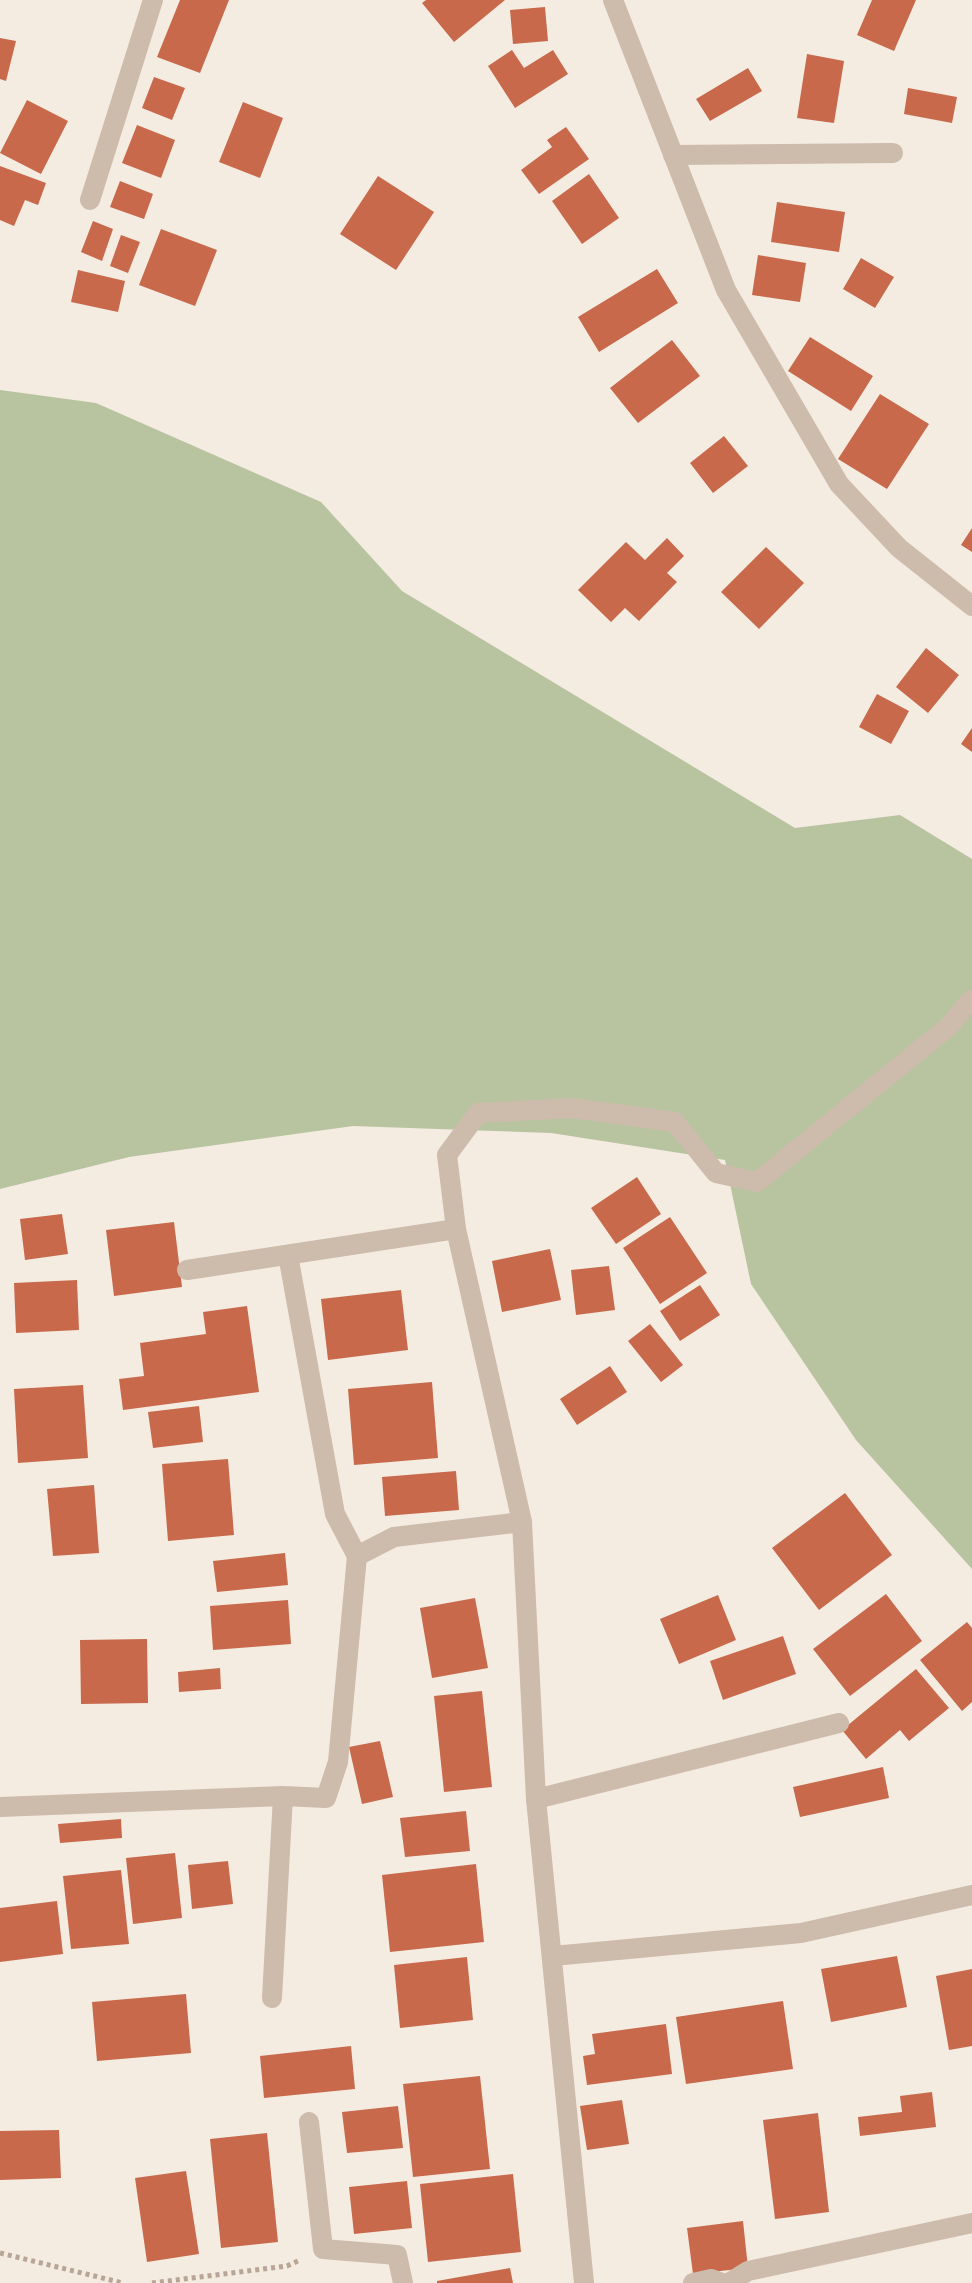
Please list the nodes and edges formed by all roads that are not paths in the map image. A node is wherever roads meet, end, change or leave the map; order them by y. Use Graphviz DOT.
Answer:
graph roads {
  1 [pos="153,0"];
  2 [pos="613,0"];
  3 [pos="893,153"];
  4 [pos="673,155"];
  5 [pos="90,200"];
  6 [pos="972,606"];
  7 [pos="972,999"];
  8 [pos="456,1229"];
  9 [pos="288,1255"];
  10 [pos="187,1270"];
  11 [pos="522,1522"];
  12 [pos="357,1556"];
  13 [pos="839,1723"];
  14 [pos="283,1796"];
  15 [pos="536,1799"];
  16 [pos="0,1807"];
  17 [pos="972,1895"];
  18 [pos="553,1956"];
  19 [pos="272,1998"];
  20 [pos="309,2122"];
  21 [pos="972,2223"];
  22 [pos="403,2283"];
  23 [pos="584,2283"];
  24 [pos="693,2283"];
  25 [pos="722,2283"];
  26 [pos="729,2283"];
  1 -- 5 [label="street"];
  2 -- 4 [label="street"];
  3 -- 4 [label="street"];
  4 -- 6 [label="street"];
  7 -- 8 [label="street"];
  8 -- 9 [label="street"];
  8 -- 11 [label="street"];
  9 -- 10 [label="street"];
  9 -- 12 [label="street"];
  11 -- 12 [label="street"];
  11 -- 15 [label="street"];
  12 -- 14 [label="street"];
  13 -- 15 [label="street"];
  14 -- 16 [label="street"];
  14 -- 19 [label="street"];
  15 -- 18 [label="street"];
  17 -- 18 [label="street"];
  18 -- 23 [label="street"];
  20 -- 22 [label="street"];
  21 -- 26 [label="street"];
  24 -- 25 [label="street"];
}
